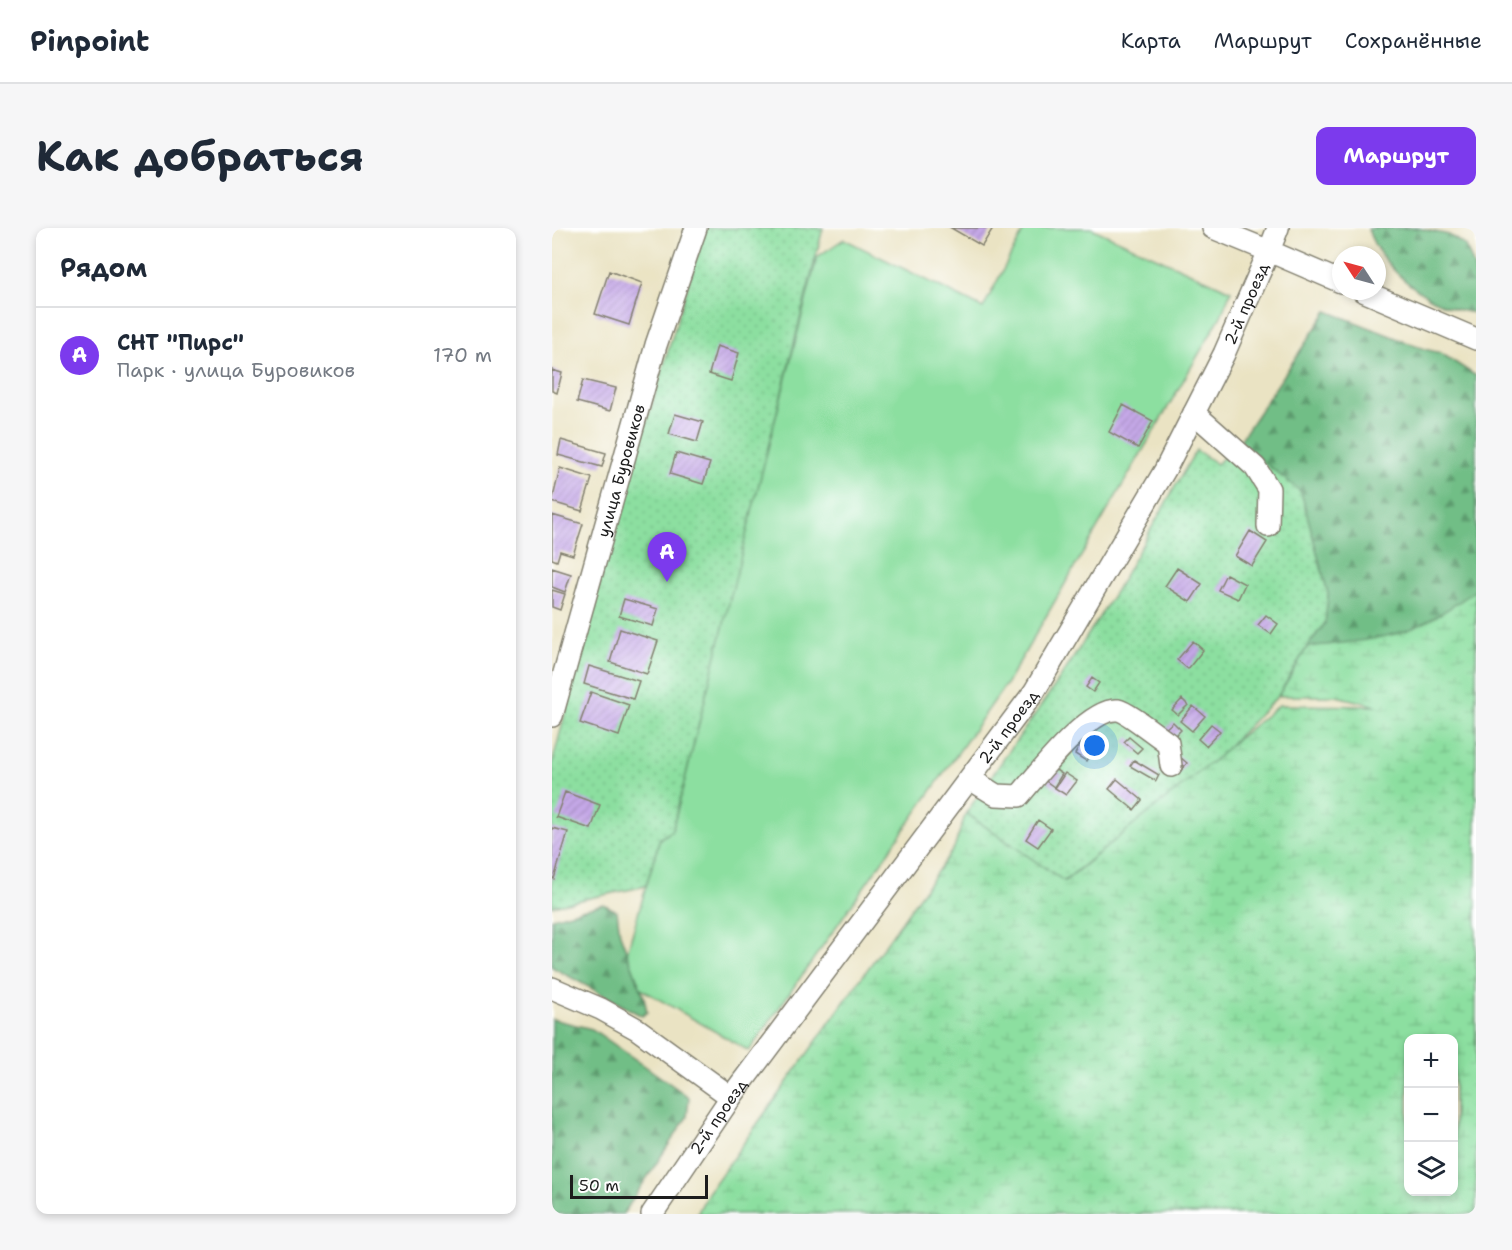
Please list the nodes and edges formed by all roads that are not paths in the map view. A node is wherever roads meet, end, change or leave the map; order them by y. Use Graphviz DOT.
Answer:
graph roads {
  1 [pos="696,228"];
  2 [pos="1213,228"];
  3 [pos="1278,228"];
  4 [pos="1269,251"];
  5 [pos="1332,278"];
  6 [pos="1384,300"];
  7 [pos="1476,339"];
  8 [pos="1194,413"];
  9 [pos="1268,526"];
  10 [pos="552,716"];
  11 [pos="1171,766"];
  12 [pos="970,779"];
  13 [pos="552,988"];
  14 [pos="731,1097"];
  15 [pos="652,1214"];
  1 -- 10 [label="street, улица Буровиков"];
  2 -- 4 [label="street, 2-й проезд"];
  3 -- 4 [label="street"];
  4 -- 5 [label="street"];
  4 -- 8 [label="street, 2-й проезд"];
  6 -- 7 [label="street"];
  8 -- 9 [label="street"];
  8 -- 12 [label="street, 2-й проезд"];
  11 -- 12 [label="street"];
  12 -- 14 [label="street, 2-й проезд"];
  13 -- 14 [label="street"];
  14 -- 15 [label="street, 2-й проезд"];
}
